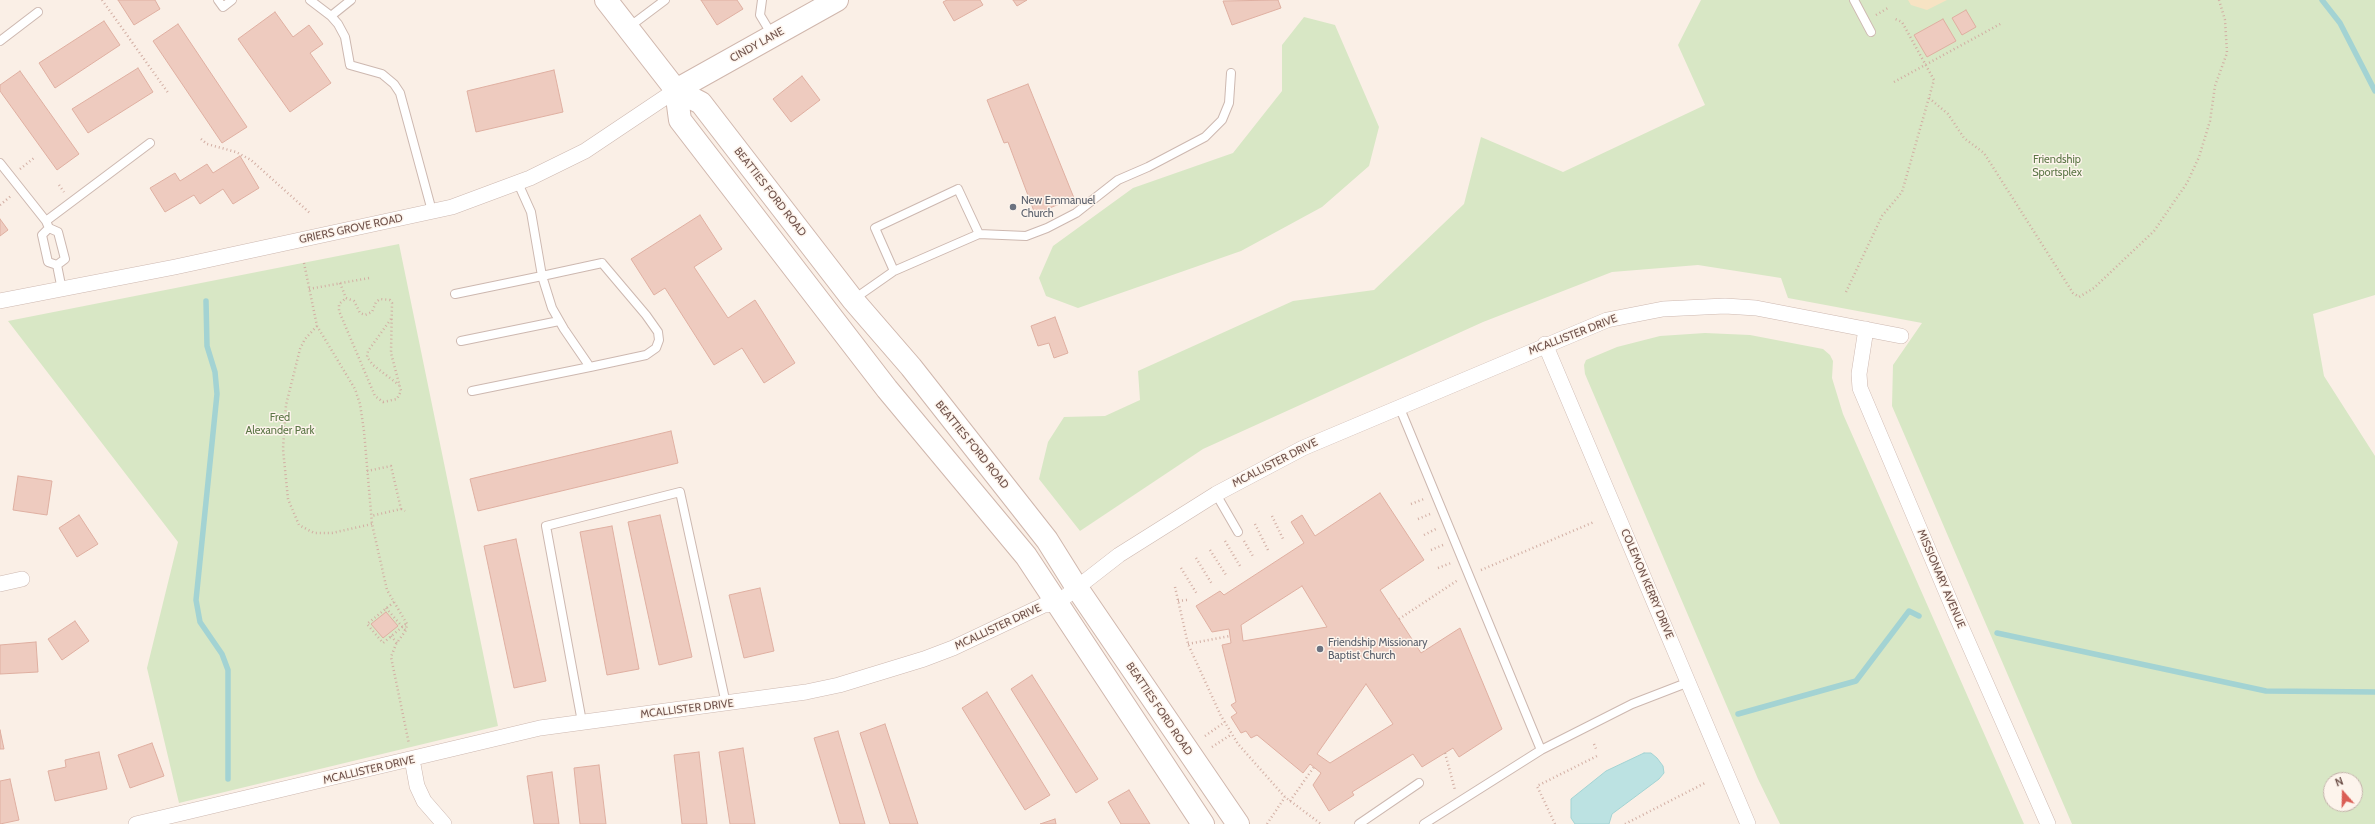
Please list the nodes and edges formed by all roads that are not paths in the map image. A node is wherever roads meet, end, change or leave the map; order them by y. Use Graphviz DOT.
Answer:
graph roads {
  1 [pos="218,0"];
  2 [pos="232,0"];
  3 [pos="310,0"];
  4 [pos="352,0"];
  5 [pos="606,0"];
  6 [pos="665,0"];
  7 [pos="762,0"];
  8 [pos="837,0"];
  9 [pos="1854,0"];
  10 [pos="38,12"];
  11 [pos="331,16"];
  12 [pos="628,28"];
  13 [pos="1871,32"];
  14 [pos="773,36"];
  15 [pos="0,41"];
  16 [pos="1231,73"];
  17 [pos="676,90"];
  18 [pos="150,143"];
  19 [pos="0,163"];
  20 [pos="518,183"];
  21 [pos="432,211"];
  22 [pos="47,224"];
  23 [pos="979,234"];
  24 [pos="57,265"];
  25 [pos="894,271"];
  26 [pos="542,276"];
  27 [pos="62,290"];
  28 [pos="455,294"];
  29 [pos="853,300"];
  30 [pos="0,301"];
  31 [pos="559,321"];
  32 [pos="1866,329"];
  33 [pos="1901,336"];
  34 [pos="461,341"];
  35 [pos="1545,344"];
  36 [pos="590,366"];
  37 [pos="472,391"];
  38 [pos="1399,406"];
  39 [pos="1216,494"];
  40 [pos="1238,532"];
  41 [pos="22,579"];
  42 [pos="0,584"];
  43 [pos="1077,588"];
  44 [pos="1056,604"];
  45 [pos="1689,682"];
  46 [pos="726,704"];
  47 [pos="582,722"];
  48 [pos="1541,750"];
  49 [pos="411,754"];
  50 [pos="1419,783"];
  51 [pos="136,824"];
  52 [pos="444,824"];
  53 [pos="1203,824"];
  54 [pos="1238,824"];
  55 [pos="1359,824"];
  56 [pos="1424,824"];
  57 [pos="1748,824"];
  58 [pos="2048,824"];
  1 -- 2 [label="lane"];
  3 -- 11 [label="lane"];
  4 -- 11 [label="lane"];
  5 -- 12 [label="main road, BEATTIES FORD ROAD"];
  6 -- 12 [label="lane"];
  7 -- 14 [label="lane"];
  8 -- 14 [label="main road, CINDY LANE"];
  9 -- 13 [label="lane"];
  10 -- 15 [label="lane"];
  11 -- 21 [label="lane"];
  12 -- 17 [label="main road, BEATTIES FORD ROAD"];
  14 -- 17 [label="main road, CINDY LANE"];
  16 -- 23 [label="lane"];
  17 -- 20 [label="street, GRIERS GROVE ROAD"];
  17 -- 29 [label="main road, BEATTIES FORD ROAD"];
  17 -- 44 [label="main road"];
  18 -- 22 [label="lane"];
  19 -- 22 [label="lane"];
  20 -- 21 [label="street, GRIERS GROVE ROAD"];
  20 -- 26 [label="lane"];
  21 -- 27 [label="street, GRIERS GROVE ROAD"];
  22 -- 24 [label="lane"];
  22 -- 24 [label="lane"];
  23 -- 25 [label="lane"];
  23 -- 25 [label="lane"];
  24 -- 27 [label="lane"];
  25 -- 29 [label="lane"];
  26 -- 28 [label="lane"];
  26 -- 31 [label="lane"];
  26 -- 36 [label="lane"];
  27 -- 30 [label="street, GRIERS GROVE ROAD"];
  29 -- 43 [label="main road, BEATTIES FORD ROAD"];
  31 -- 34 [label="lane"];
  31 -- 36 [label="lane"];
  32 -- 33 [label="street, MCALLISTER DRIVE"];
  32 -- 35 [label="street, MCALLISTER DRIVE"];
  32 -- 58 [label="street, MISSIONARY AVENUE"];
  35 -- 38 [label="street, MCALLISTER DRIVE"];
  35 -- 45 [label="street, COLEMON KERRY DRIVE"];
  36 -- 37 [label="lane"];
  38 -- 39 [label="street, MCALLISTER DRIVE"];
  38 -- 48 [label="lane"];
  39 -- 40 [label="lane"];
  39 -- 43 [label="street, MCALLISTER DRIVE"];
  41 -- 42 [label="street"];
  43 -- 44 [label="street, MCALLISTER DRIVE"];
  43 -- 54 [label="main road, BEATTIES FORD ROAD"];
  44 -- 46 [label="street, MCALLISTER DRIVE"];
  44 -- 53 [label="main road"];
  45 -- 48 [label="lane"];
  45 -- 57 [label="street, COLEMON KERRY DRIVE"];
  46 -- 47 [label="street, MCALLISTER DRIVE"];
  46 -- 47 [label="lane"];
  47 -- 49 [label="street, MCALLISTER DRIVE"];
  48 -- 56 [label="lane"];
  49 -- 51 [label="street, MCALLISTER DRIVE"];
  49 -- 52 [label="street"];
  50 -- 55 [label="lane"];
}
